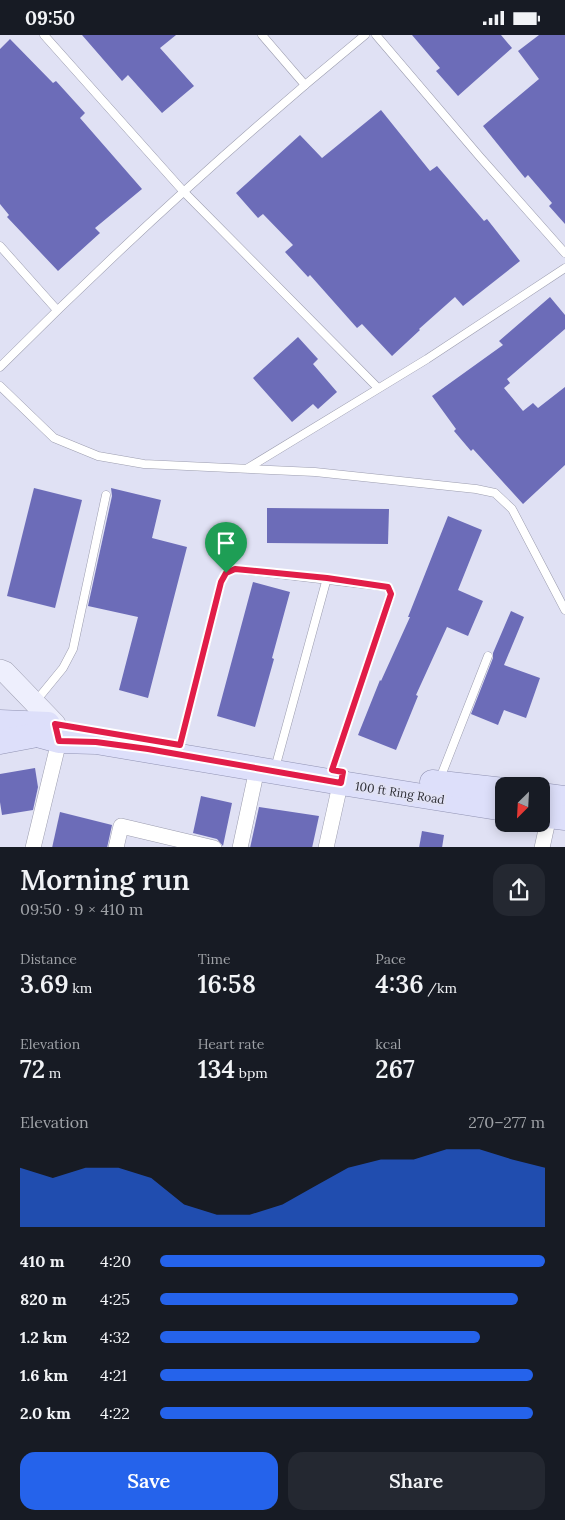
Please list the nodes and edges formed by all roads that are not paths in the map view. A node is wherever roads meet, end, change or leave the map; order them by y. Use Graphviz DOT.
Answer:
graph roads {
  1 [pos="44,35"];
  2 [pos="262,35"];
  3 [pos="365,35"];
  4 [pos="376,35"];
  5 [pos="305,85"];
  6 [pos="184,192"];
  7 [pos="0,246"];
  8 [pos="565,253"];
  9 [pos="565,268"];
  10 [pos="57,310"];
  11 [pos="0,367"];
  12 [pos="0,386"];
  13 [pos="378,388"];
  14 [pos="248,469"];
  15 [pos="106,495"];
  16 [pos="327,578"];
  17 [pos="565,610"];
  18 [pos="488,657"];
  19 [pos="0,670"];
  20 [pos="35,703"];
  21 [pos="0,721"];
  22 [pos="57,733"];
  23 [pos="0,742"];
  24 [pos="180,745"];
  25 [pos="267,765"];
  26 [pos="339,775"];
  27 [pos="438,783"];
  28 [pos="495,790"];
  29 [pos="565,798"];
  30 [pos="495,807"];
  31 [pos="550,810"];
  32 [pos="545,833"];
  33 [pos="194,845"];
  34 [pos="33,847"];
  35 [pos="116,847"];
  36 [pos="214,847"];
  37 [pos="240,847"];
  38 [pos="326,847"];
  39 [pos="542,847"];
  1 -- 6 [label="lane"];
  2 -- 5 [label="lane"];
  3 -- 5 [label="lane"];
  4 -- 8 [label="lane"];
  5 -- 6 [label="lane"];
  6 -- 10 [label="lane"];
  6 -- 13 [label="lane"];
  7 -- 10 [label="lane"];
  9 -- 13 [label="lane"];
  10 -- 11 [label="lane"];
  12 -- 14 [label="lane"];
  13 -- 14 [label="lane"];
  14 -- 17 [label="lane"];
  15 -- 20 [label="lane"];
  16 -- 24 [label="lane"];
  16 -- 25 [label="lane"];
  16 -- 26 [label="lane"];
  18 -- 27 [label="lane"];
  19 -- 20 [label="street"];
  20 -- 22 [label="street"];
  21 -- 22 [label="main road"];
  22 -- 23 [label="main road, 100 ft Ring Road"];
  22 -- 24 [label="main road"];
  22 -- 25 [label="main road, 100 ft Ring Road"];
  22 -- 34 [label="street"];
  24 -- 25 [label="main road"];
  25 -- 26 [label="main road, 100 ft Ring Road"];
  25 -- 37 [label="street"];
  26 -- 27 [label="main road, 100 ft Ring Road"];
  26 -- 30 [label="main road, 100 ft Ring Road"];
  26 -- 38 [label="street"];
  27 -- 28 [label="main road, 100 ft Ring Road"];
  29 -- 31 [label="main road"];
  32 -- 39 [label="street"];
  33 -- 35 [label="street"];
  33 -- 36 [label="street"];
}
